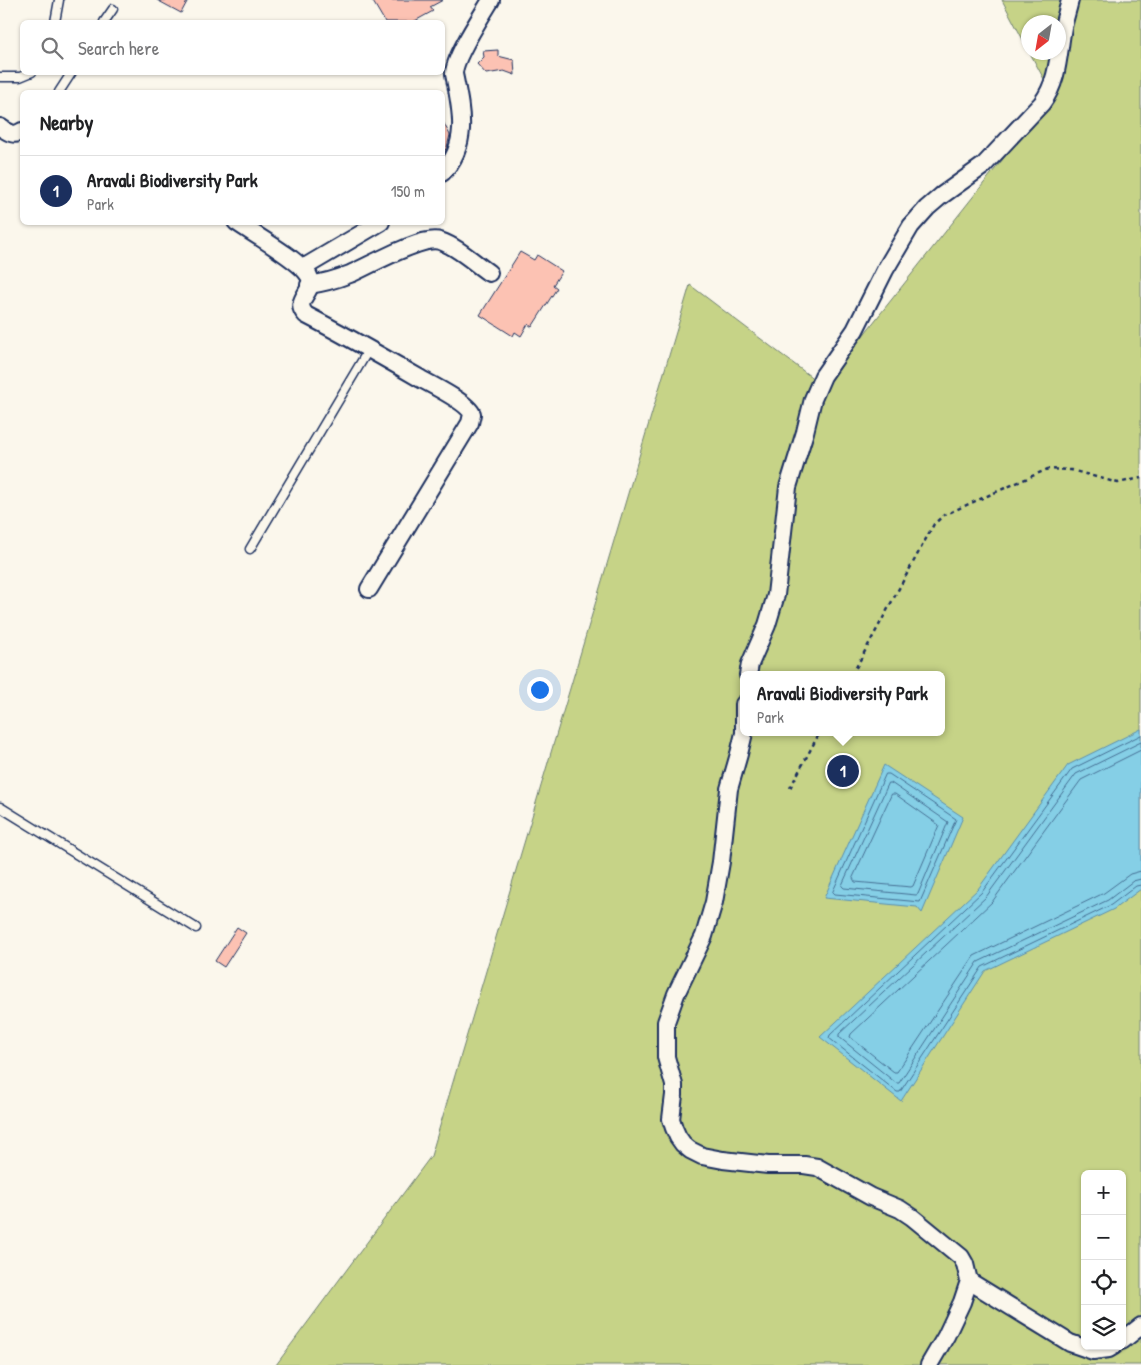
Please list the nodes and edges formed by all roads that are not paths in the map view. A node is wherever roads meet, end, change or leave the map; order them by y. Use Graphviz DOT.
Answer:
graph roads {
  1 [pos="58,0"];
  2 [pos="491,0"];
  3 [pos="1070,0"];
  4 [pos="113,9"];
  5 [pos="55,20"];
  6 [pos="105,20"];
  7 [pos="25,75"];
  8 [pos="70,75"];
  9 [pos="0,77"];
  10 [pos="60,90"];
  11 [pos="0,127"];
  12 [pos="20,132"];
  13 [pos="445,168"];
  14 [pos="241,225"];
  15 [pos="376,225"];
  16 [pos="303,268"];
  17 [pos="489,273"];
  18 [pos="309,285"];
  19 [pos="369,349"];
  20 [pos="250,550"];
  21 [pos="368,589"];
  22 [pos="749,671"];
  23 [pos="743,736"];
  24 [pos="0,807"];
  25 [pos="196,928"];
  26 [pos="969,1281"];
  27 [pos="1141,1326"];
  28 [pos="1126,1338"];
  29 [pos="1081,1347"];
  30 [pos="930,1365"];
  1 -- 5 [label="lane"];
  2 -- 13 [label="street"];
  3 -- 22 [label="street"];
  4 -- 6 [label="lane"];
  7 -- 9 [label="lane"];
  8 -- 10 [label="lane"];
  11 -- 12 [label="street"];
  14 -- 16 [label="street"];
  15 -- 16 [label="street"];
  16 -- 18 [label="street"];
  17 -- 18 [label="street"];
  18 -- 19 [label="street"];
  19 -- 20 [label="lane"];
  19 -- 21 [label="street"];
  23 -- 26 [label="street"];
  24 -- 25 [label="lane"];
  26 -- 29 [label="street"];
  26 -- 30 [label="street"];
  27 -- 28 [label="street"];
}
